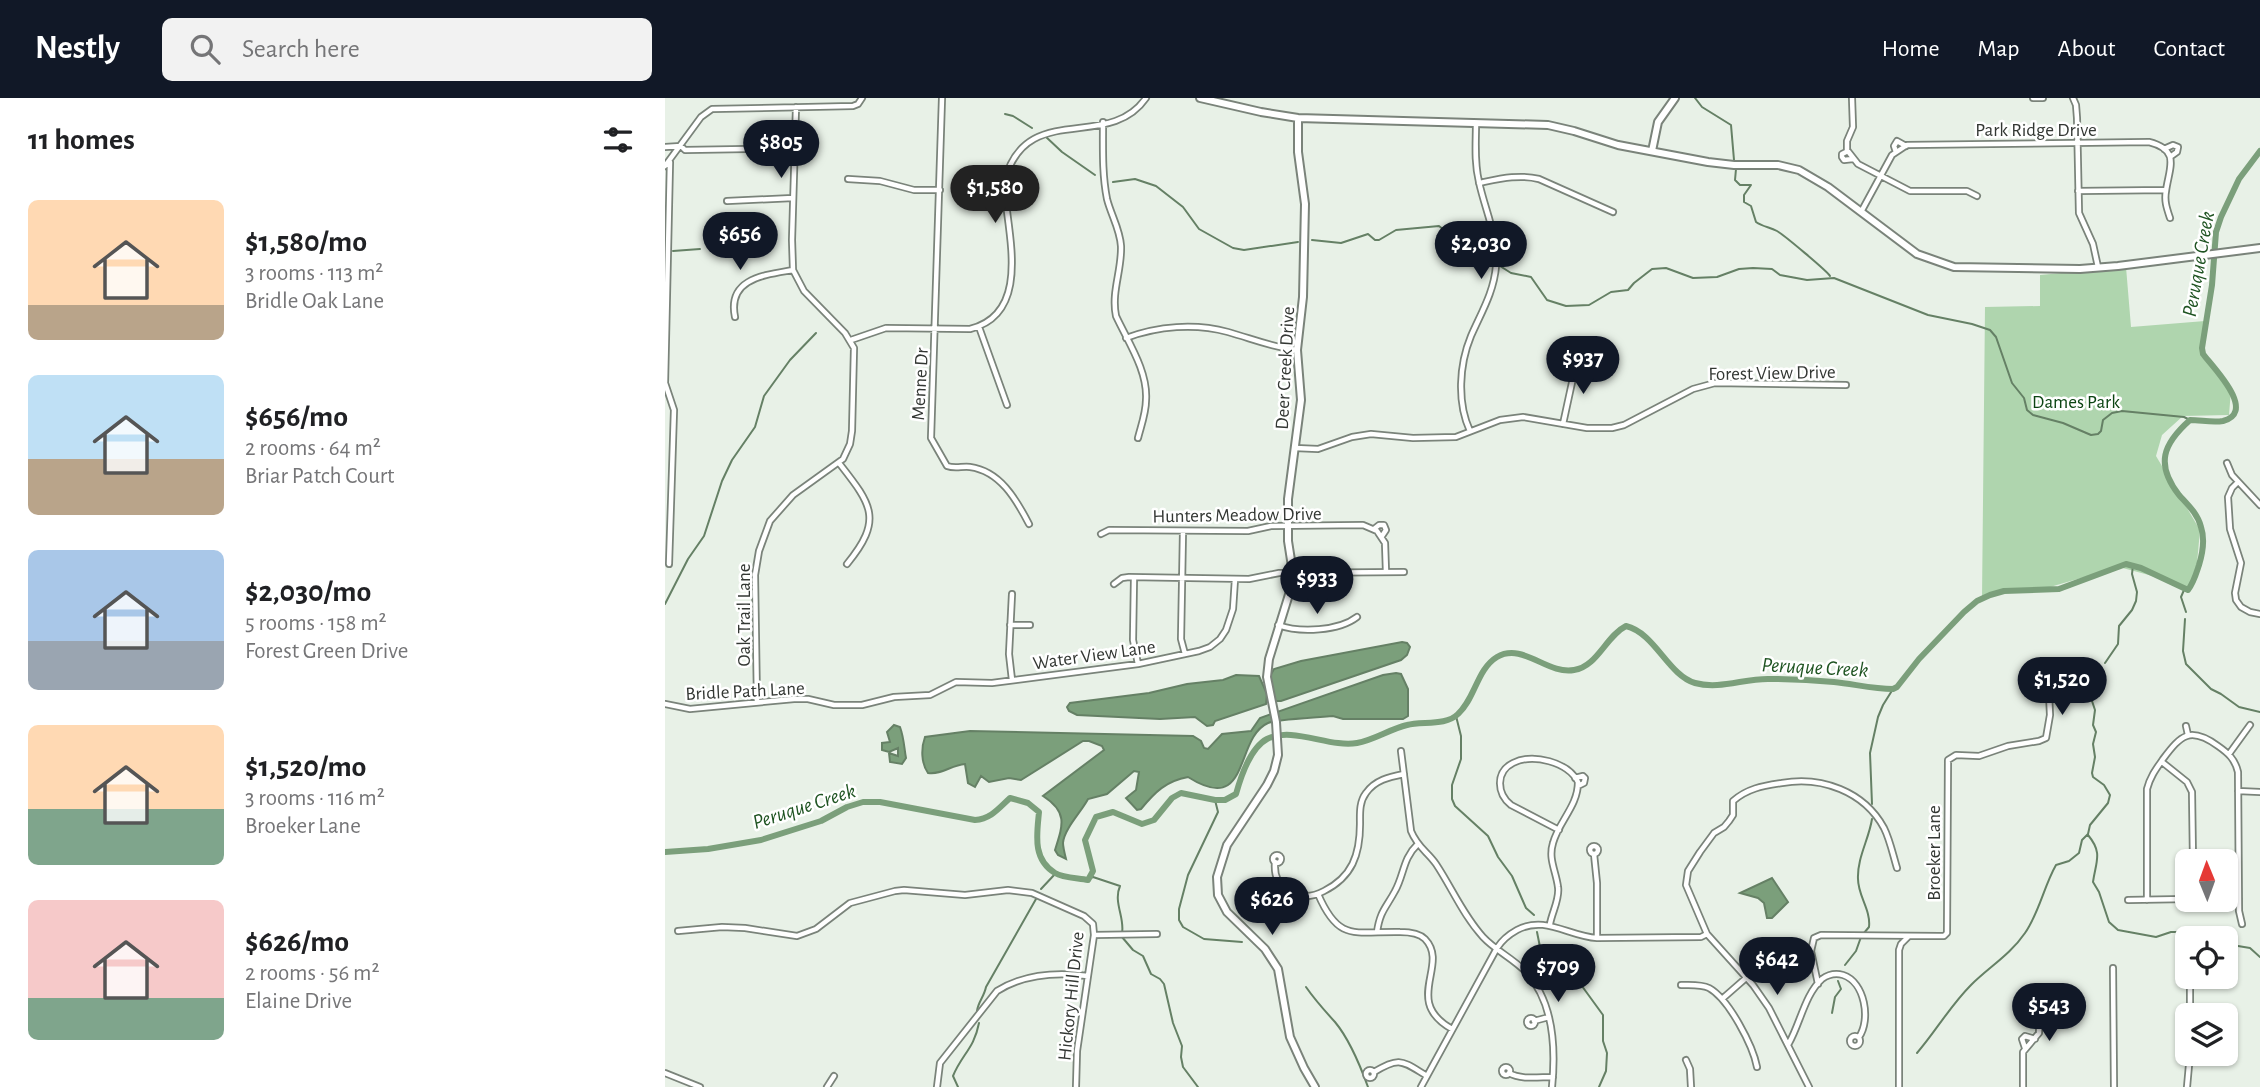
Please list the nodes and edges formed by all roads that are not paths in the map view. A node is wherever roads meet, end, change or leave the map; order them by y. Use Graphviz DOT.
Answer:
graph roads {
  1 [pos="767,98"];
  2 [pos="862,98"];
  3 [pos="942,98"];
  4 [pos="1146,98"];
  5 [pos="1200,98"];
  6 [pos="1675,98"];
  7 [pos="1852,98"];
  8 [pos="2032,98"];
  9 [pos="2043,98"];
  10 [pos="2073,98"];
  11 [pos="1211,99"];
  12 [pos="767,107"];
  13 [pos="796,107"];
  14 [pos="1299,118"];
  15 [pos="1103,122"];
  16 [pos="1476,122"];
  17 [pos="2077,143"];
  18 [pos="681,146"];
  19 [pos="665,147"];
  20 [pos="747,149"];
  21 [pos="2164,149"];
  22 [pos="1652,151"];
  23 [pos="2170,156"];
  24 [pos="667,164"];
  25 [pos="1881,176"];
  26 [pos="848,179"];
  27 [pos="1479,183"];
  28 [pos="940,190"];
  29 [pos="2166,190"];
  30 [pos="2078,191"];
  31 [pos="1977,196"];
  32 [pos="793,198"];
  33 [pos="727,201"];
  34 [pos="1613,212"];
  35 [pos="1861,212"];
  36 [pos="2170,218"];
  37 [pos="2260,248"];
  38 [pos="2098,267"];
  39 [pos="793,270"];
  40 [pos="666,302"];
  41 [pos="735,317"];
  42 [pos="979,327"];
  43 [pos="936,329"];
  44 [pos="1126,338"];
  45 [pos="851,340"];
  46 [pos="1297,350"];
  47 [pos="1576,364"];
  48 [pos="665,383"];
  49 [pos="1846,385"];
  50 [pos="1007,405"];
  51 [pos="1563,424"];
  52 [pos="1470,431"];
  53 [pos="1138,438"];
  54 [pos="1295,448"];
  55 [pos="839,463"];
  56 [pos="2227,463"];
  57 [pos="2238,482"];
  58 [pos="2260,506"];
  59 [pos="1029,524"];
  60 [pos="1288,526"];
  61 [pos="1374,529"];
  62 [pos="1183,531"];
  63 [pos="1101,534"];
  64 [pos="1382,536"];
  65 [pos="669,564"];
  66 [pos="847,564"];
  67 [pos="1386,572"];
  68 [pos="1404,572"];
  69 [pos="1293,573"];
  70 [pos="1135,578"];
  71 [pos="1182,579"];
  72 [pos="1235,579"];
  73 [pos="1114,584"];
  74 [pos="1012,594"];
  75 [pos="2260,614"];
  76 [pos="1357,617"];
  77 [pos="1010,625"];
  78 [pos="1030,625"];
  79 [pos="1278,625"];
  80 [pos="1185,654"];
  81 [pos="1138,664"];
  82 [pos="2048,673"];
  83 [pos="1012,680"];
  84 [pos="908,695"];
  85 [pos="757,702"];
  86 [pos="665,704"];
  87 [pos="2250,725"];
  88 [pos="2186,726"];
  89 [pos="2188,735"];
  90 [pos="1401,751"];
  91 [pos="2229,754"];
  92 [pos="2162,762"];
  93 [pos="1404,774"];
  94 [pos="1575,778"];
  95 [pos="1578,786"];
  96 [pos="2238,791"];
  97 [pos="2260,792"];
  98 [pos="1559,830"];
  99 [pos="1417,845"];
  100 [pos="2193,849"];
  101 [pos="1594,854"];
  102 [pos="1275,862"];
  103 [pos="1897,869"];
  104 [pos="1318,894"];
  105 [pos="2175,899"];
  106 [pos="2239,899"];
  107 [pos="2128,900"];
  108 [pos="2147,900"];
  109 [pos="2242,923"];
  110 [pos="1550,924"];
  111 [pos="678,931"];
  112 [pos="1377,932"];
  113 [pos="1157,934"];
  114 [pos="1707,934"];
  115 [pos="1094,935"];
  116 [pos="1909,935"];
  117 [pos="1597,938"];
  118 [pos="1497,948"];
  119 [pos="2113,968"];
  120 [pos="1088,976"];
  121 [pos="1746,978"];
  122 [pos="1818,984"];
  123 [pos="1681,985"];
  124 [pos="2044,990"];
  125 [pos="1721,999"];
  126 [pos="1549,1017"];
  127 [pos="1534,1021"];
  128 [pos="1452,1029"];
  129 [pos="1859,1037"];
  130 [pos="2035,1039"];
  131 [pos="1789,1044"];
  132 [pos="2025,1048"];
  133 [pos="1686,1060"];
  134 [pos="2189,1066"];
  135 [pos="1757,1067"];
  136 [pos="1374,1072"];
  137 [pos="665,1073"];
  138 [pos="1509,1073"];
  139 [pos="834,1076"];
  140 [pos="1427,1076"];
  141 [pos="1553,1077"];
  142 [pos="700,1087"];
  143 [pos="827,1087"];
  144 [pos="937,1087"];
  145 [pos="1076,1087"];
  146 [pos="1315,1087"];
  147 [pos="1422,1087"];
  148 [pos="1552,1087"];
  149 [pos="1691,1087"];
  150 [pos="1809,1087"];
  151 [pos="1899,1087"];
  152 [pos="2023,1087"];
  153 [pos="2114,1087"];
  154 [pos="2187,1087"];
  1 -- 12 [label="street"];
  2 -- 13 [label="street"];
  3 -- 28 [label="street, Menne Dr"];
  4 -- 15 [label="street"];
  5 -- 11 [label="main road"];
  6 -- 22 [label="main road"];
  7 -- 25 [label="street"];
  8 -- 9 [label="street"];
  10 -- 17 [label="street"];
  11 -- 14 [label="main road"];
  12 -- 13 [label="street"];
  12 -- 18 [label="street"];
  13 -- 32 [label="street"];
  14 -- 16 [label="main road"];
  14 -- 46 [label="main road, Deer Creek Drive"];
  15 -- 42 [label="street"];
  15 -- 44 [label="street"];
  16 -- 22 [label="main road"];
  16 -- 27 [label="street"];
  17 -- 21 [label="street, Park Ridge Drive"];
  17 -- 25 [label="street, Park Ridge Drive"];
  17 -- 30 [label="street"];
  18 -- 19 [label="street"];
  18 -- 20 [label="street"];
  18 -- 24 [label="street"];
  21 -- 23 [label="street"];
  21 -- 23 [label="street"];
  22 -- 35 [label="main road"];
  23 -- 29 [label="street"];
  24 -- 40 [label="street"];
  25 -- 31 [label="street"];
  25 -- 35 [label="street, Park Ridge Drive"];
  26 -- 28 [label="street"];
  27 -- 34 [label="street"];
  27 -- 52 [label="street"];
  28 -- 43 [label="street, Menne Dr"];
  29 -- 30 [label="street"];
  29 -- 36 [label="street"];
  30 -- 38 [label="street"];
  32 -- 33 [label="street"];
  32 -- 39 [label="street"];
  35 -- 38 [label="main road"];
  37 -- 38 [label="main road"];
  39 -- 41 [label="street"];
  39 -- 45 [label="street"];
  40 -- 48 [label="street"];
  42 -- 43 [label="street"];
  42 -- 50 [label="street"];
  43 -- 45 [label="street"];
  43 -- 59 [label="street, Menne Dr"];
  44 -- 46 [label="street"];
  44 -- 53 [label="street"];
  45 -- 55 [label="street"];
  46 -- 54 [label="main road, Deer Creek Drive"];
  47 -- 51 [label="street"];
  48 -- 65 [label="street"];
  49 -- 51 [label="street, Forest View Drive"];
  51 -- 52 [label="street, Forest View Drive"];
  52 -- 54 [label="street, Forest View Drive"];
  54 -- 60 [label="main road, Deer Creek Drive"];
  55 -- 66 [label="street"];
  55 -- 85 [label="street, Oak Trail Lane"];
  56 -- 57 [label="street"];
  57 -- 58 [label="street"];
  57 -- 75 [label="street"];
  60 -- 61 [label="street, Hunters Meadow Drive"];
  60 -- 62 [label="street, Hunters Meadow Drive"];
  60 -- 69 [label="main road, Deer Creek Drive"];
  61 -- 64 [label="street"];
  61 -- 64 [label="street"];
  62 -- 63 [label="street, Hunters Meadow Drive"];
  62 -- 71 [label="street"];
  64 -- 67 [label="street"];
  67 -- 68 [label="street"];
  67 -- 69 [label="street"];
  69 -- 72 [label="street"];
  69 -- 79 [label="main road, Deer Creek Drive"];
  70 -- 71 [label="street"];
  70 -- 73 [label="street"];
  70 -- 81 [label="street"];
  71 -- 72 [label="street"];
  71 -- 80 [label="street"];
  72 -- 80 [label="street, Water View Lane"];
  74 -- 77 [label="street"];
  76 -- 79 [label="street"];
  77 -- 78 [label="street"];
  77 -- 83 [label="street"];
  79 -- 146 [label="main road, Deer Creek Drive"];
  80 -- 81 [label="street, Water View Lane"];
  81 -- 83 [label="street, Water View Lane"];
  82 -- 116 [label="street, Broeker Lane"];
  83 -- 84 [label="street, Water View Lane"];
  84 -- 85 [label="street, Bridle Path Lane"];
  85 -- 86 [label="street, Bridle Path Lane"];
  87 -- 91 [label="street"];
  88 -- 89 [label="street"];
  89 -- 91 [label="street"];
  89 -- 92 [label="street"];
  90 -- 93 [label="street"];
  91 -- 96 [label="street"];
  92 -- 100 [label="street"];
  92 -- 108 [label="street"];
  93 -- 99 [label="street"];
  93 -- 104 [label="street"];
  94 -- 95 [label="street"];
  94 -- 95 [label="street"];
  94 -- 98 [label="street"];
  95 -- 98 [label="street"];
  96 -- 97 [label="street"];
  96 -- 106 [label="street"];
  98 -- 110 [label="street"];
  99 -- 112 [label="street"];
  99 -- 118 [label="street"];
  101 -- 117 [label="street"];
  102 -- 104 [label="street"];
  103 -- 114 [label="street"];
  104 -- 112 [label="street"];
  105 -- 108 [label="street"];
  106 -- 109 [label="street"];
  107 -- 108 [label="street"];
  110 -- 117 [label="street"];
  110 -- 118 [label="street"];
  111 -- 115 [label="street, Hickory Hill Drive"];
  112 -- 128 [label="street"];
  113 -- 115 [label="street"];
  114 -- 117 [label="street"];
  114 -- 121 [label="street"];
  115 -- 120 [label="street, Hickory Hill Drive"];
  116 -- 122 [label="street, Broeker Lane"];
  116 -- 151 [label="street"];
  118 -- 126 [label="street"];
  118 -- 128 [label="street"];
  119 -- 153 [label="street"];
  120 -- 144 [label="street"];
  120 -- 145 [label="street, Hickory Hill Drive"];
  121 -- 125 [label="street"];
  121 -- 131 [label="street"];
  122 -- 129 [label="street"];
  122 -- 131 [label="street"];
  123 -- 125 [label="street"];
  124 -- 130 [label="street"];
  125 -- 135 [label="street"];
  126 -- 127 [label="street"];
  126 -- 141 [label="street"];
  128 -- 140 [label="street"];
  130 -- 132 [label="street"];
  130 -- 132 [label="street"];
  131 -- 150 [label="street"];
  132 -- 152 [label="street"];
  133 -- 149 [label="street"];
  134 -- 154 [label="street"];
  136 -- 140 [label="street"];
  137 -- 142 [label="street"];
  138 -- 141 [label="street"];
  139 -- 143 [label="street"];
  140 -- 147 [label="street"];
  141 -- 148 [label="street"];
}
